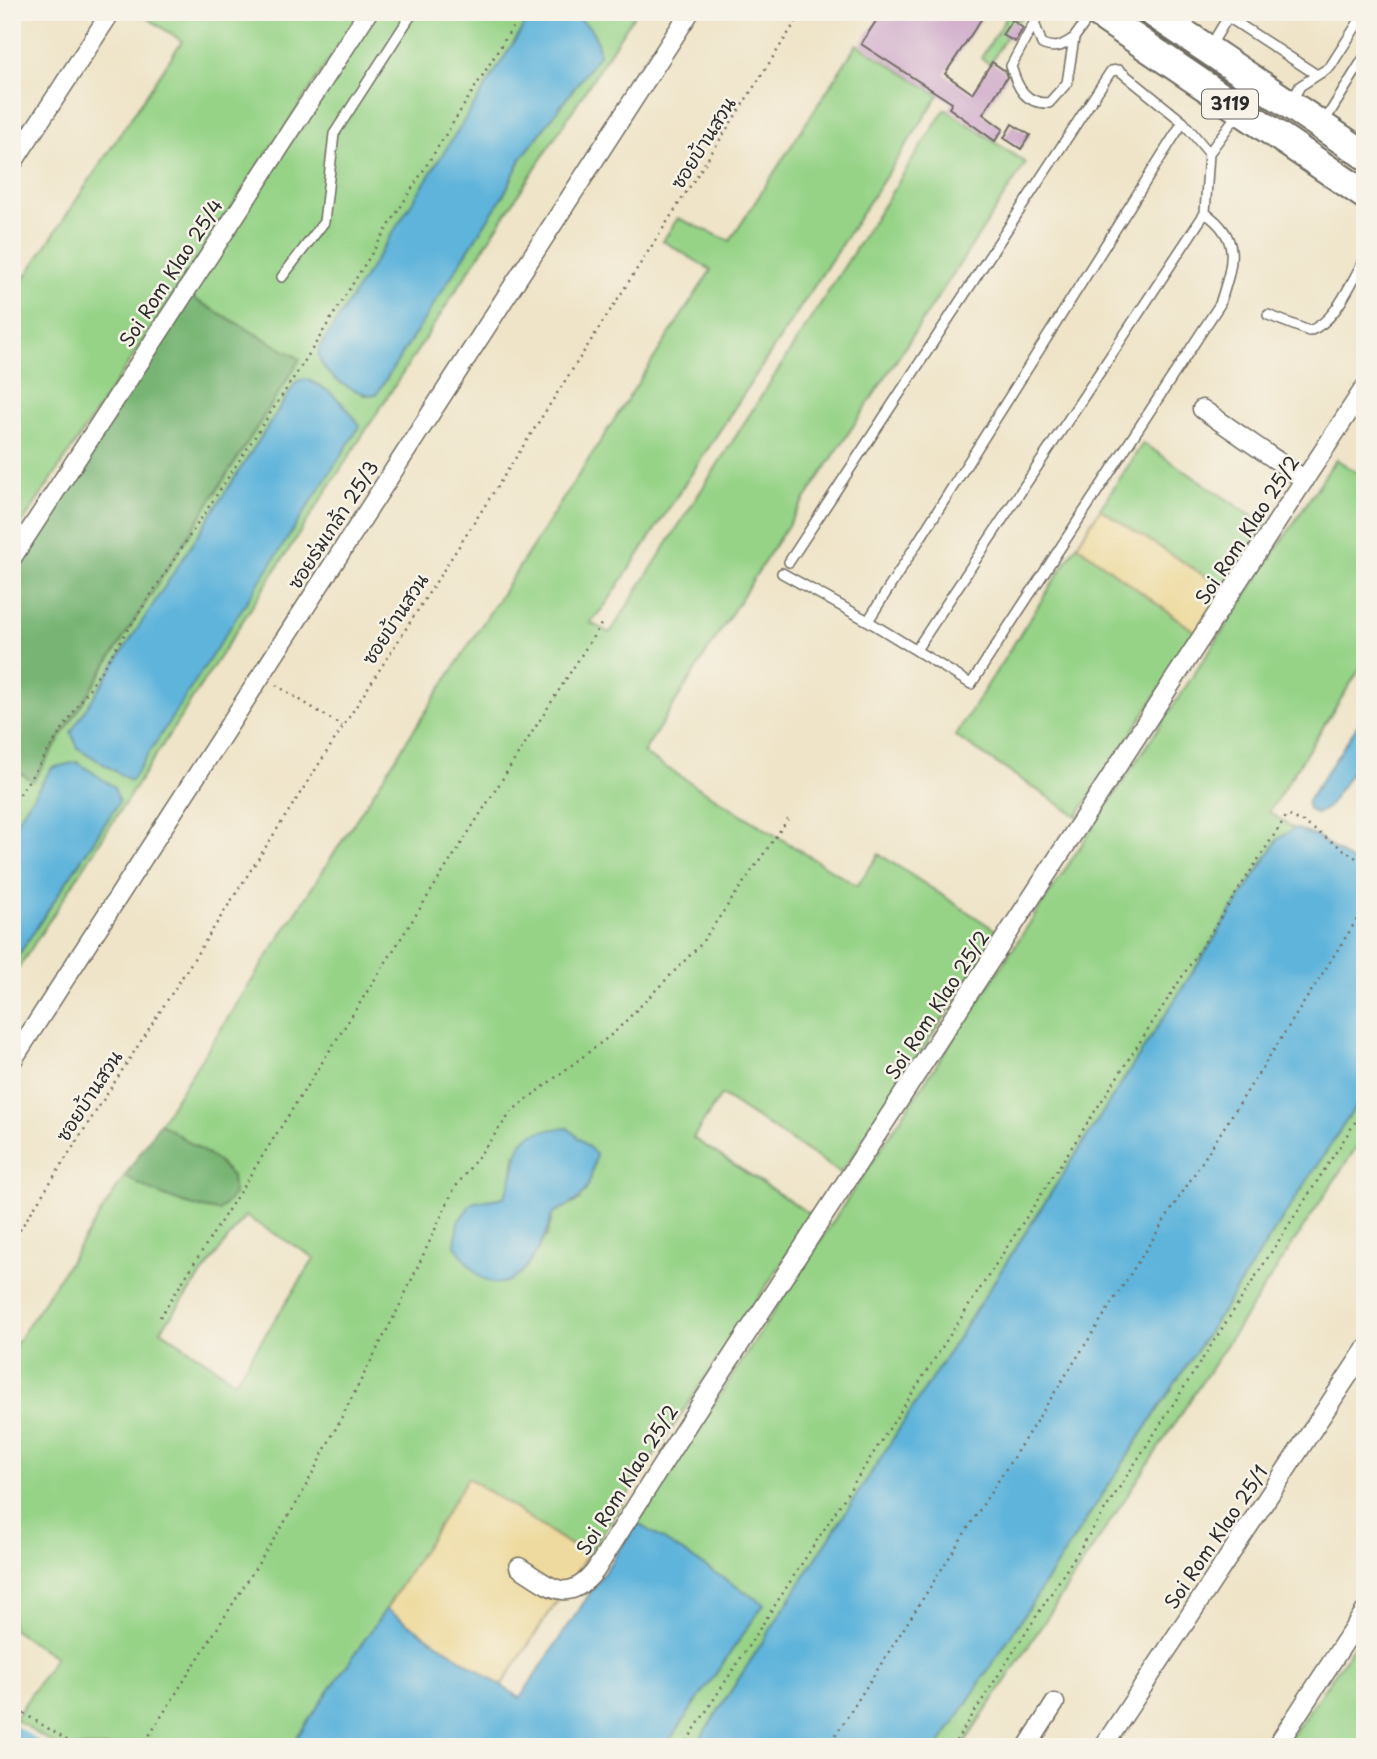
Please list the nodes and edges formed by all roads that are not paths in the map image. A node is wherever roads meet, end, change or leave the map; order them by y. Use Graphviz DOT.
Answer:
graph roads {
  1 [pos="111,12"];
  2 [pos="368,12"];
  3 [pos="413,12"];
  4 [pos="690,12"];
  5 [pos="1040,12"];
  6 [pos="1094,12"];
  7 [pos="1152,12"];
  8 [pos="1365,12"];
  9 [pos="1229,15"];
  10 [pos="1035,25"];
  11 [pos="1074,38"];
  12 [pos="1208,50"];
  13 [pos="1365,55"];
  14 [pos="1317,75"];
  15 [pos="1289,104"];
  16 [pos="1240,110"];
  17 [pos="1183,122"];
  18 [pos="1321,126"];
  19 [pos="1361,149"];
  20 [pos="1209,153"];
  21 [pos="12,164"];
  22 [pos="1365,195"];
  23 [pos="1205,213"];
  24 [pos="1365,259"];
  25 [pos="282,277"];
  26 [pos="1268,315"];
  27 [pos="1365,387"];
  28 [pos="1202,409"];
  29 [pos="1305,480"];
  30 [pos="12,558"];
  31 [pos="789,562"];
  32 [pos="782,573"];
  33 [pos="868,621"];
  34 [pos="916,650"];
  35 [pos="12,1061"];
  36 [pos="1365,1350"];
  37 [pos="519,1567"];
  38 [pos="1365,1611"];
  39 [pos="1055,1703"];
  40 [pos="1027,1747"];
  41 [pos="1103,1747"];
  42 [pos="1276,1747"];
  1 -- 21 [label="street"];
  2 -- 30 [label="street, Soi Rom Klao 25/4"];
  3 -- 25 [label="lane"];
  4 -- 35 [label="street, ซอยร่มเกล้า 25/3"];
  5 -- 10 [label="lane"];
  6 -- 11 [label="lane"];
  6 -- 16 [label="main road, 3119"];
  7 -- 12 [label="main road, 3119"];
  8 -- 14 [label="lane"];
  9 -- 12 [label="lane"];
  9 -- 14 [label="lane"];
  10 -- 11 [label="lane"];
  10 -- 11 [label="lane"];
  12 -- 15 [label="main road, 3119"];
  13 -- 18 [label="lane"];
  14 -- 15 [label="lane"];
  15 -- 18 [label="main road, 3119"];
  16 -- 20 [label="lane"];
  16 -- 22 [label="main road, 3119"];
  17 -- 20 [label="lane"];
  17 -- 31 [label="lane"];
  17 -- 33 [label="lane"];
  18 -- 19 [label="main road, 3119"];
  20 -- 23 [label="lane"];
  23 -- 34 [label="lane"];
  23 -- 34 [label="lane"];
  24 -- 26 [label="lane"];
  27 -- 29 [label="street, Soi Rom Klao 25/2"];
  28 -- 29 [label="street"];
  29 -- 37 [label="street, Soi Rom Klao 25/2"];
  32 -- 33 [label="lane"];
  33 -- 34 [label="lane"];
  36 -- 41 [label="street, Soi Rom Klao 25/1"];
  38 -- 42 [label="street"];
  39 -- 40 [label="street"];
}
